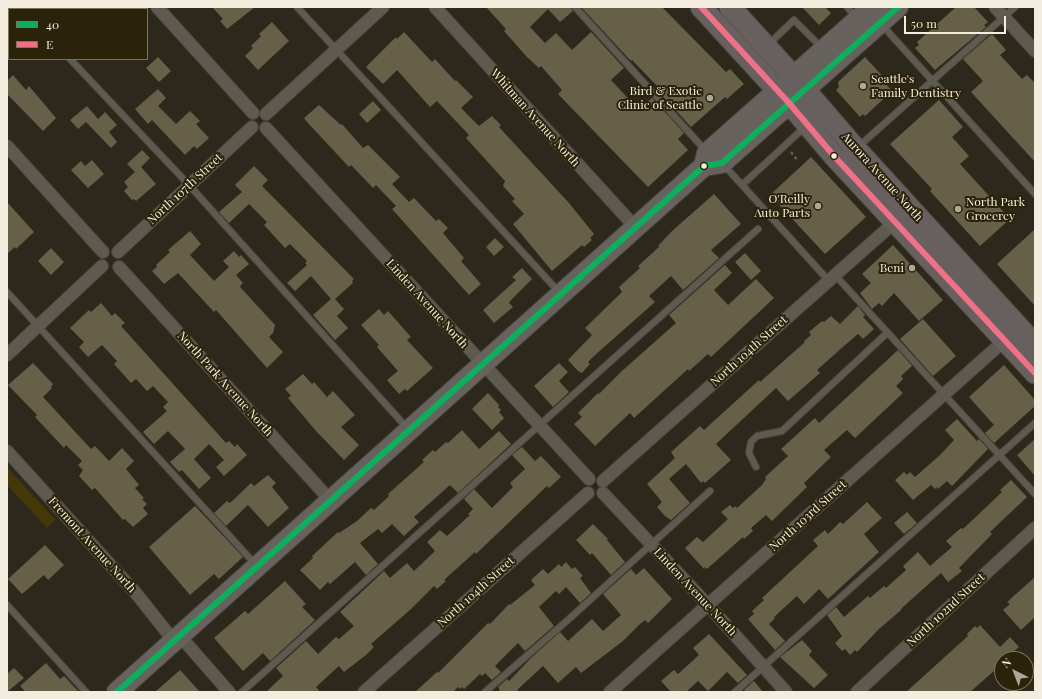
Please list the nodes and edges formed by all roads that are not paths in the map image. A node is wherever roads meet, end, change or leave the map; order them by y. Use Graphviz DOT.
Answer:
graph roads {
  1 [pos="157,7"];
  2 [pos="296,7"];
  3 [pos="383,7"];
  4 [pos="435,7"];
  5 [pos="575,7"];
  6 [pos="701,7"];
  7 [pos="730,7"];
  8 [pos="898,7"];
  9 [pos="995,7"];
  10 [pos="1015,7"];
  11 [pos="864,13"];
  12 [pos="1004,17"];
  13 [pos="766,47"];
  14 [pos="336,50"];
  15 [pos="824,50"];
  16 [pos="1035,51"];
  17 [pos="71,60"];
  18 [pos="932,80"];
  19 [pos="799,83"];
  20 [pos="783,97"];
  21 [pos="253,113"];
  22 [pos="266,114"];
  23 [pos="807,125"];
  24 [pos="252,127"];
  25 [pos="266,128"];
  26 [pos="7,146"];
  27 [pos="856,149"];
  28 [pos="711,161"];
  29 [pos="189,185"];
  30 [pos="742,185"];
  31 [pos="1035,194"];
  32 [pos="895,222"];
  33 [pos="636,228"];
  34 [pos="758,229"];
  35 [pos="103,252"];
  36 [pos="118,252"];
  37 [pos="102,266"];
  38 [pos="119,267"];
  39 [pos="831,277"];
  40 [pos="7,292"];
  41 [pos="562,295"];
  42 [pos="39,326"];
  43 [pos="887,332"];
  44 [pos="1005,340"];
  45 [pos="1035,346"];
  46 [pos="7,355"];
  47 [pos="483,365"];
  48 [pos="1035,373"];
  49 [pos="943,395"];
  50 [pos="1035,423"];
  51 [pos="540,425"];
  52 [pos="410,431"];
  53 [pos="7,451"];
  54 [pos="999,455"];
  55 [pos="756,467"];
  56 [pos="589,479"];
  57 [pos="603,487"];
  58 [pos="710,491"];
  59 [pos="588,493"];
  60 [pos="1035,494"];
  61 [pos="331,501"];
  62 [pos="1035,528"];
  63 [pos="651,544"];
  64 [pos="257,567"];
  65 [pos="7,605"];
  66 [pos="708,605"];
  67 [pos="177,638"];
  68 [pos="763,667"];
  69 [pos="86,692"];
  70 [pos="118,692"];
  71 [pos="229,692"];
  72 [pos="242,692"];
  73 [pos="364,692"];
  74 [pos="484,692"];
  75 [pos="610,692"];
  76 [pos="735,692"];
  77 [pos="786,692"];
  78 [pos="858,692"];
  1 -- 21 [label="street"];
  2 -- 14 [label="lane"];
  3 -- 14 [label="street"];
  4 -- 33 [label="street, Whitman Avenue North"];
  5 -- 28 [label="lane"];
  6 -- 20 [label="highway, Aurora Avenue North"];
  7 -- 13 [label="highway, Aurora Avenue North"];
  8 -- 11 [label="main road"];
  9 -- 12 [label="street"];
  10 -- 12 [label="lane"];
  11 -- 15 [label="main road"];
  11 -- 18 [label="lane"];
  11 -- 19 [label="main road"];
  12 -- 16 [label="street"];
  12 -- 18 [label="lane"];
  13 -- 15 [label="lane"];
  13 -- 19 [label="highway, Aurora Avenue North"];
  14 -- 22 [label="street"];
  14 -- 41 [label="lane"];
  15 -- 19 [label="main road"];
  17 -- 29 [label="lane"];
  18 -- 27 [label="lane"];
  18 -- 31 [label="lane"];
  19 -- 20 [label="main road"];
  19 -- 27 [label="highway, Aurora Avenue North"];
  20 -- 23 [label="highway, Aurora Avenue North"];
  20 -- 28 [label="main road"];
  21 -- 22 [label="street"];
  21 -- 24 [label="street"];
  22 -- 25 [label="street"];
  23 -- 30 [label="lane"];
  23 -- 32 [label="highway, Aurora Avenue North"];
  24 -- 25 [label="street"];
  24 -- 29 [label="street, North 107th Street"];
  25 -- 47 [label="street, Linden Avenue North"];
  26 -- 35 [label="street"];
  27 -- 45 [label="highway, Aurora Avenue North"];
  28 -- 30 [label="lane"];
  28 -- 33 [label="main road"];
  29 -- 36 [label="street, North 107th Street"];
  29 -- 52 [label="lane"];
  30 -- 39 [label="lane"];
  32 -- 39 [label="street, North 104th Street"];
  32 -- 44 [label="highway, Aurora Avenue North"];
  33 -- 41 [label="main road"];
  34 -- 51 [label="lane"];
  35 -- 36 [label="street"];
  35 -- 37 [label="street"];
  36 -- 38 [label="street"];
  37 -- 38 [label="street"];
  37 -- 42 [label="street"];
  38 -- 61 [label="street, North Park Avenue North"];
  39 -- 43 [label="lane"];
  39 -- 57 [label="street, North 104th Street"];
  40 -- 42 [label="lane"];
  41 -- 47 [label="main road"];
  42 -- 46 [label="street"];
  42 -- 64 [label="lane"];
  43 -- 49 [label="lane"];
  43 -- 55 [label="lane"];
  44 -- 48 [label="highway, Aurora Avenue North"];
  44 -- 49 [label="street, North 103rd Street"];
  47 -- 51 [label="street, Linden Avenue North"];
  47 -- 52 [label="main road"];
  49 -- 54 [label="lane"];
  49 -- 66 [label="street, North 103rd Street"];
  50 -- 54 [label="lane"];
  51 -- 56 [label="street, Linden Avenue North"];
  51 -- 72 [label="lane"];
  52 -- 61 [label="main road"];
  53 -- 67 [label="street, Fremont Avenue North"];
  54 -- 60 [label="lane"];
  54 -- 68 [label="lane"];
  56 -- 57 [label="street"];
  56 -- 59 [label="street"];
  57 -- 59 [label="street"];
  57 -- 63 [label="street, Linden Avenue North"];
  58 -- 63 [label="lane"];
  59 -- 73 [label="street, North 104th Street"];
  61 -- 64 [label="main road"];
  62 -- 78 [label="street, North 102nd Street"];
  63 -- 66 [label="street, Linden Avenue North"];
  63 -- 74 [label="lane"];
  64 -- 67 [label="main road"];
  65 -- 69 [label="lane"];
  66 -- 68 [label="street, Linden Avenue North"];
  66 -- 75 [label="street, North 103rd Street"];
  67 -- 70 [label="main road"];
  67 -- 71 [label="street, Fremont Avenue North"];
  68 -- 76 [label="lane"];
  68 -- 77 [label="street, Linden Avenue North"];
}
